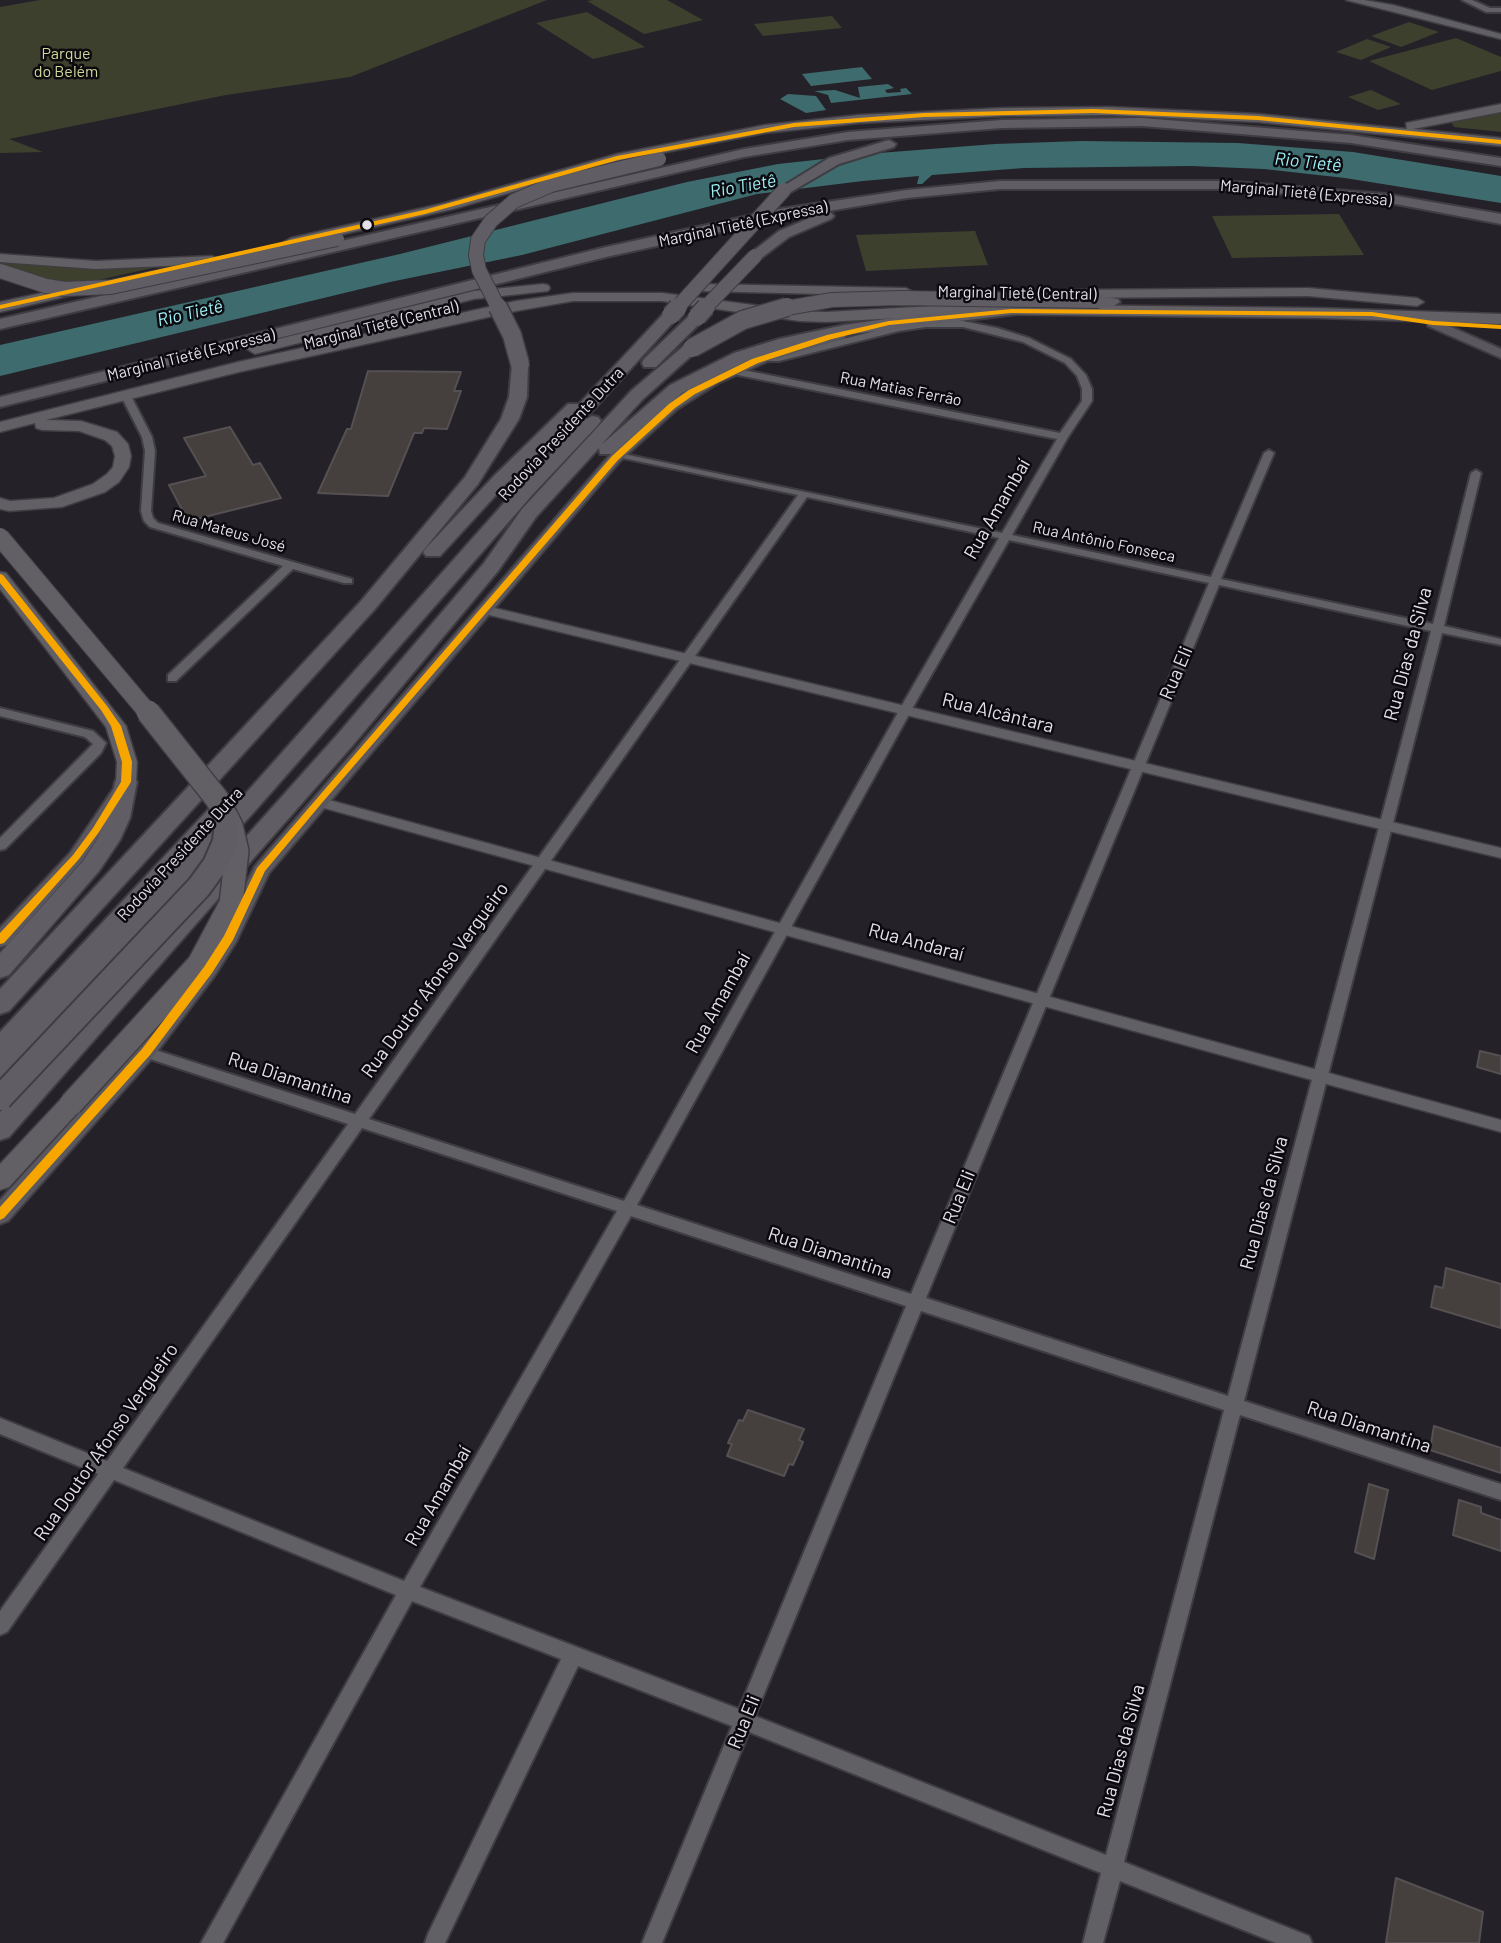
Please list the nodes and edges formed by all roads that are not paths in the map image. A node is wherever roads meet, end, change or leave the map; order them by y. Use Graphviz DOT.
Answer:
graph roads {
  1 [pos="1350,0"];
  2 [pos="1373,0"];
  3 [pos="1466,0"];
  4 [pos="1390,6"];
  5 [pos="1500,10"];
  6 [pos="1501,37"];
  7 [pos="1501,108"];
  8 [pos="925,115"];
  9 [pos="957,120"];
  10 [pos="1374,129"];
  11 [pos="1274,131"];
  12 [pos="1425,133"];
  13 [pos="1501,142"];
  14 [pos="1501,147"];
  15 [pos="1501,153"];
  16 [pos="711,154"];
  17 [pos="1501,162"];
  18 [pos="1034,185"];
  19 [pos="463,217"];
  20 [pos="1501,221"];
  21 [pos="0,258"];
  22 [pos="212,260"];
  23 [pos="0,271"];
  24 [pos="149,289"];
  25 [pos="475,298"];
  26 [pos="1106,301"];
  27 [pos="0,307"];
  28 [pos="1449,307"];
  29 [pos="1501,309"];
  30 [pos="1011,312"];
  31 [pos="1372,314"];
  32 [pos="0,317"];
  33 [pos="1501,318"];
  34 [pos="889,323"];
  35 [pos="1433,323"];
  36 [pos="0,324"];
  37 [pos="440,324"];
  38 [pos="1501,327"];
  39 [pos="1501,354"];
  40 [pos="764,358"];
  41 [pos="201,370"];
  42 [pos="733,371"];
  43 [pos="615,374"];
  44 [pos="126,396"];
  45 [pos="0,402"];
  46 [pos="0,411"];
  47 [pos="0,419"];
  48 [pos="0,428"];
  49 [pos="1063,438"];
  50 [pos="1269,453"];
  51 [pos="618,454"];
  52 [pos="1476,473"];
  53 [pos="99,488"];
  54 [pos="804,494"];
  55 [pos="0,503"];
  56 [pos="0,537"];
  57 [pos="1005,537"];
  58 [pos="290,565"];
  59 [pos="491,567"];
  60 [pos="0,577"];
  61 [pos="348,581"];
  62 [pos="1216,582"];
  63 [pos="486,610"];
  64 [pos="1437,628"];
  65 [pos="1501,642"];
  66 [pos="688,658"];
  67 [pos="172,678"];
  68 [pos="905,710"];
  69 [pos="0,712"];
  70 [pos="1137,766"];
  71 [pos="126,782"];
  72 [pos="318,802"];
  73 [pos="181,810"];
  74 [pos="226,819"];
  75 [pos="1385,825"];
  76 [pos="0,846"];
  77 [pos="1501,853"];
  78 [pos="545,862"];
  79 [pos="783,928"];
  80 [pos="0,940"];
  81 [pos="0,969"];
  82 [pos="1041,998"];
  83 [pos="0,1005"];
  84 [pos="0,1048"];
  85 [pos="146,1052"];
  86 [pos="0,1074"];
  87 [pos="1319,1076"];
  88 [pos="0,1098"];
  89 [pos="358,1122"];
  90 [pos="1501,1126"];
  91 [pos="0,1130"];
  92 [pos="0,1180"];
  93 [pos="627,1209"];
  94 [pos="0,1215"];
  95 [pos="916,1303"];
  96 [pos="1233,1405"];
  97 [pos="0,1426"];
  98 [pos="112,1470"];
  99 [pos="1501,1492"];
  100 [pos="408,1592"];
  101 [pos="0,1626"];
  102 [pos="573,1655"];
  103 [pos="744,1721"];
  104 [pos="1112,1868"];
  105 [pos="435,1941"];
  106 [pos="211,1943"];
  107 [pos="652,1943"];
  108 [pos="1093,1943"];
  109 [pos="1302,1943"];
  1 -- 4 [label="street"];
  2 -- 4 [label="street"];
  3 -- 5 [label="street"];
  4 -- 6 [label="street"];
  7 -- 10 [label="highway"];
  8 -- 10 [label="highway"];
  8 -- 16 [label="highway"];
  8 -- 22 [label="highway"];
  9 -- 15 [label="highway"];
  9 -- 16 [label="highway"];
  10 -- 12 [label="highway"];
  11 -- 16 [label="highway"];
  11 -- 17 [label="highway"];
  11 -- 43 [label="highway, Rodovia Presidente Dutra, bridge"];
  12 -- 13 [label="highway"];
  12 -- 14 [label="highway"];
  16 -- 19 [label="highway"];
  16 -- 73 [label="highway, Rodovia Presidente Dutra, bridge"];
  18 -- 20 [label="highway, Marginal Tietê (Expressa)"];
  18 -- 45 [label="highway, Marginal Tietê (Expressa)"];
  18 -- 86 [label="highway, Rodovia Presidente Dutra, bridge"];
  19 -- 23 [label="highway, bridge"];
  19 -- 24 [label="highway"];
  21 -- 22 [label="highway"];
  22 -- 27 [label="highway"];
  24 -- 32 [label="highway"];
  24 -- 36 [label="highway"];
  25 -- 28 [label="highway, Marginal Tietê (Central)"];
  25 -- 41 [label="highway, Marginal Tietê (Central)"];
  25 -- 46 [label="highway, Marginal Tietê (Central)"];
  26 -- 28 [label="highway"];
  26 -- 33 [label="highway"];
  26 -- 59 [label="highway, bridge"];
  28 -- 29 [label="highway, Marginal Tietê (Central)"];
  30 -- 31 [label="highway"];
  30 -- 34 [label="highway"];
  30 -- 37 [label="highway"];
  31 -- 33 [label="highway"];
  31 -- 35 [label="highway"];
  34 -- 40 [label="main road, Rua Amambaí"];
  34 -- 59 [label="highway"];
  35 -- 38 [label="highway"];
  35 -- 39 [label="main road"];
  37 -- 41 [label="highway"];
  37 -- 44 [label="highway"];
  40 -- 42 [label="main road, Rua Amambaí"];
  40 -- 49 [label="street, Rua Amambaí"];
  41 -- 47 [label="highway, Marginal Tietê (Central)"];
  42 -- 49 [label="street, Rua Matias Ferrão"];
  42 -- 51 [label="main road, Rua Amambaí"];
  43 -- 73 [label="highway"];
  43 -- 84 [label="highway, Rodovia Presidente Dutra"];
  44 -- 48 [label="highway"];
  44 -- 58 [label="street, Rua Mateus José"];
  48 -- 53 [label="highway"];
  49 -- 57 [label="street, Rua Amambaí"];
  50 -- 62 [label="street, Rua Eli"];
  51 -- 54 [label="street, Rua Antônio Fonseca"];
  51 -- 63 [label="main road, Rua Amambaí"];
  52 -- 64 [label="street, Rua Dias da Silva"];
  53 -- 55 [label="highway"];
  54 -- 57 [label="street, Rua Antônio Fonseca"];
  54 -- 66 [label="street, Rua Doutor Afonso Vergueiro"];
  56 -- 74 [label="highway, bridge"];
  57 -- 62 [label="street, Rua Antônio Fonseca"];
  57 -- 68 [label="street, Rua Amambaí"];
  58 -- 61 [label="street, Rua Mateus José"];
  58 -- 67 [label="street"];
  59 -- 91 [label="highway"];
  60 -- 71 [label="highway"];
  62 -- 64 [label="street, Rua Antônio Fonseca"];
  62 -- 70 [label="street, Rua Eli"];
  63 -- 66 [label="street, Rua Alcântara"];
  63 -- 72 [label="main road, Rua Amambaí"];
  64 -- 65 [label="street, Rua Antônio Fonseca"];
  64 -- 75 [label="street, Rua Dias da Silva"];
  66 -- 68 [label="street, Rua Alcântara"];
  66 -- 78 [label="street, Rua Doutor Afonso Vergueiro"];
  68 -- 70 [label="street, Rua Alcântara"];
  68 -- 79 [label="street, Rua Amambaí"];
  69 -- 76 [label="street"];
  70 -- 75 [label="street, Rua Alcântara"];
  70 -- 82 [label="street, Rua Eli"];
  71 -- 80 [label="main road"];
  71 -- 81 [label="highway"];
  72 -- 78 [label="street, Rua Andaraí"];
  72 -- 85 [label="main road, Rua Amambaí"];
  73 -- 83 [label="highway, Rodovia Presidente Dutra"];
  74 -- 88 [label="highway, bridge"];
  74 -- 92 [label="highway, bridge"];
  75 -- 77 [label="street, Rua Alcântara"];
  75 -- 87 [label="street, Rua Dias da Silva"];
  78 -- 79 [label="street, Rua Andaraí"];
  78 -- 89 [label="street, Rua Doutor Afonso Vergueiro"];
  79 -- 82 [label="street, Rua Andaraí"];
  79 -- 93 [label="street, Rua Amambaí"];
  82 -- 87 [label="street, Rua Andaraí"];
  82 -- 95 [label="street, Rua Eli"];
  85 -- 89 [label="street, Rua Diamantina"];
  85 -- 94 [label="main road, Rua Amambaí"];
  87 -- 90 [label="street, Rua Andaraí"];
  87 -- 96 [label="street, Rua Dias da Silva"];
  89 -- 93 [label="street, Rua Diamantina"];
  89 -- 98 [label="street, Rua Doutor Afonso Vergueiro"];
  93 -- 95 [label="street, Rua Diamantina"];
  93 -- 100 [label="street, Rua Amambaí"];
  95 -- 96 [label="street, Rua Diamantina"];
  95 -- 103 [label="street, Rua Eli"];
  96 -- 99 [label="street, Rua Diamantina"];
  96 -- 104 [label="street, Rua Dias da Silva"];
  97 -- 98 [label="street"];
  98 -- 100 [label="street"];
  98 -- 101 [label="street, Rua Doutor Afonso Vergueiro"];
  100 -- 102 [label="street"];
  100 -- 106 [label="street, Rua Amambaí"];
  102 -- 103 [label="street"];
  102 -- 105 [label="street"];
  103 -- 104 [label="street"];
  103 -- 107 [label="street, Rua Eli"];
  104 -- 108 [label="street, Rua Dias da Silva"];
  104 -- 109 [label="street"];
}
